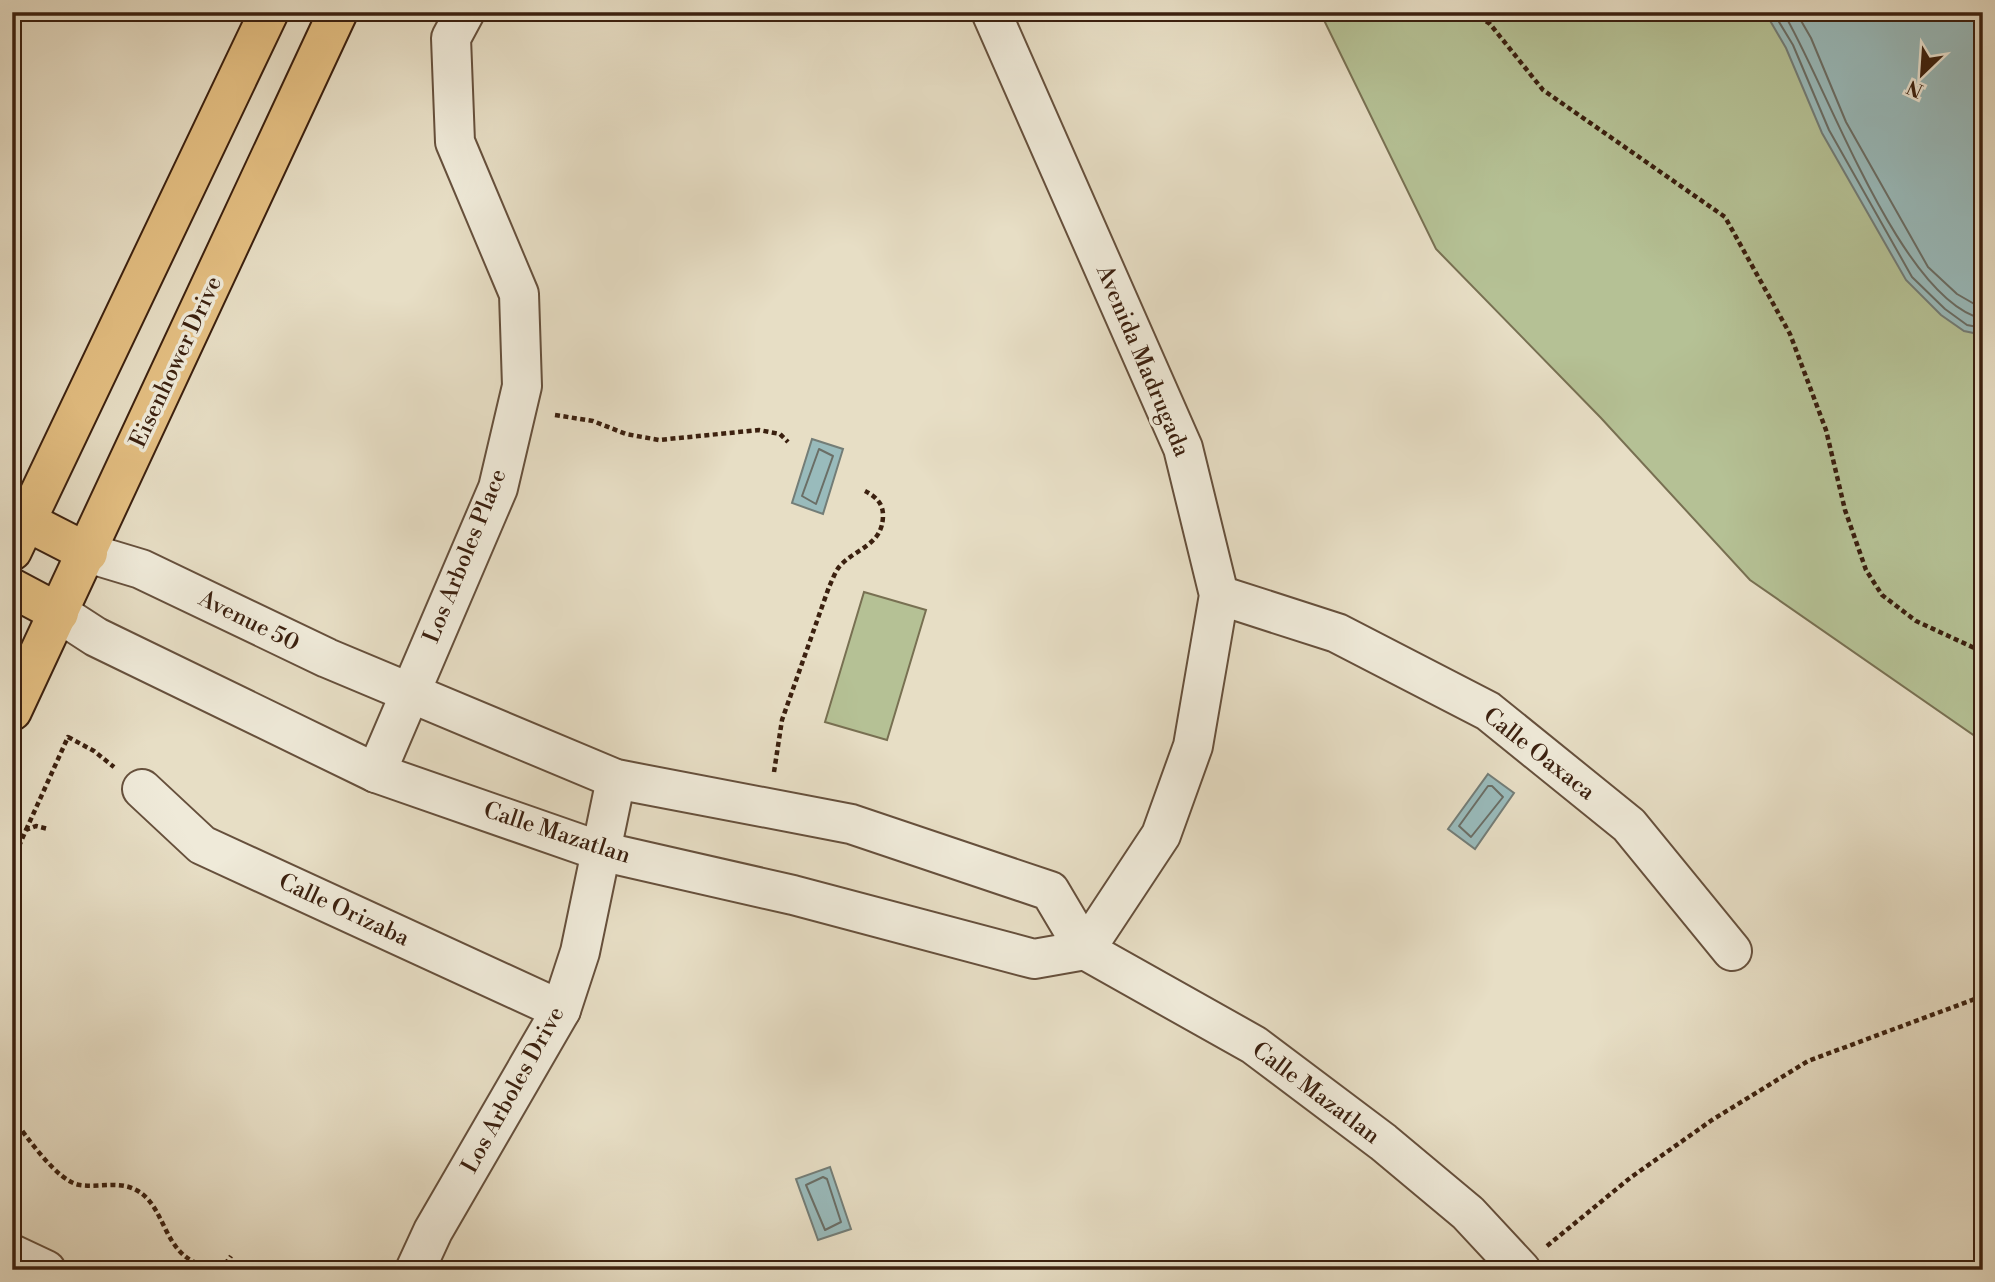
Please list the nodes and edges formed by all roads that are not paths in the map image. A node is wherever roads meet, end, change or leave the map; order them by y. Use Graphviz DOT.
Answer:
graph roads {
  1 [pos="269,12"];
  2 [pos="338,12"];
  3 [pos="465,12"];
  4 [pos="991,12"];
  5 [pos="17,528"];
  6 [pos="88,552"];
  7 [pos="12,588"];
  8 [pos="1219,595"];
  9 [pos="59,613"];
  10 [pos="409,694"];
  11 [pos="12,711"];
  12 [pos="376,773"];
  13 [pos="616,779"];
  14 [pos="142,789"];
  15 [pos="600,850"];
  16 [pos="1085,950"];
  17 [pos="1732,951"];
  18 [pos="561,1010"];
  19 [pos="12,1254"];
  20 [pos="46,1270"];
  21 [pos="415,1270"];
  22 [pos="1521,1270"];
  1 -- 5 [label="main road"];
  2 -- 6 [label="main road, Eisenhower Drive"];
  3 -- 10 [label="street, Los Arboles Place"];
  4 -- 8 [label="street, Avenida Madrugada"];
  5 -- 6 [label="main road"];
  6 -- 9 [label="main road, Eisenhower Drive"];
  6 -- 10 [label="street, Avenue 50"];
  7 -- 9 [label="main road"];
  8 -- 16 [label="street, Avenida Madrugada"];
  8 -- 17 [label="street, Calle Oaxaca"];
  9 -- 11 [label="main road, Eisenhower Drive"];
  9 -- 12 [label="street, Calle Mazatlan"];
  10 -- 12 [label="street, Los Arboles Place"];
  10 -- 13 [label="street, Calle Mazatlan"];
  12 -- 15 [label="street, Calle Mazatlan"];
  13 -- 15 [label="street, Los Arboles Drive"];
  13 -- 16 [label="street, Calle Mazatlan"];
  14 -- 18 [label="street, Calle Orizaba"];
  15 -- 16 [label="street, Calle Mazatlan"];
  15 -- 18 [label="street, Los Arboles Drive"];
  16 -- 22 [label="street, Calle Mazatlan"];
  18 -- 21 [label="street, Los Arboles Drive"];
  19 -- 20 [label="street"];
}
